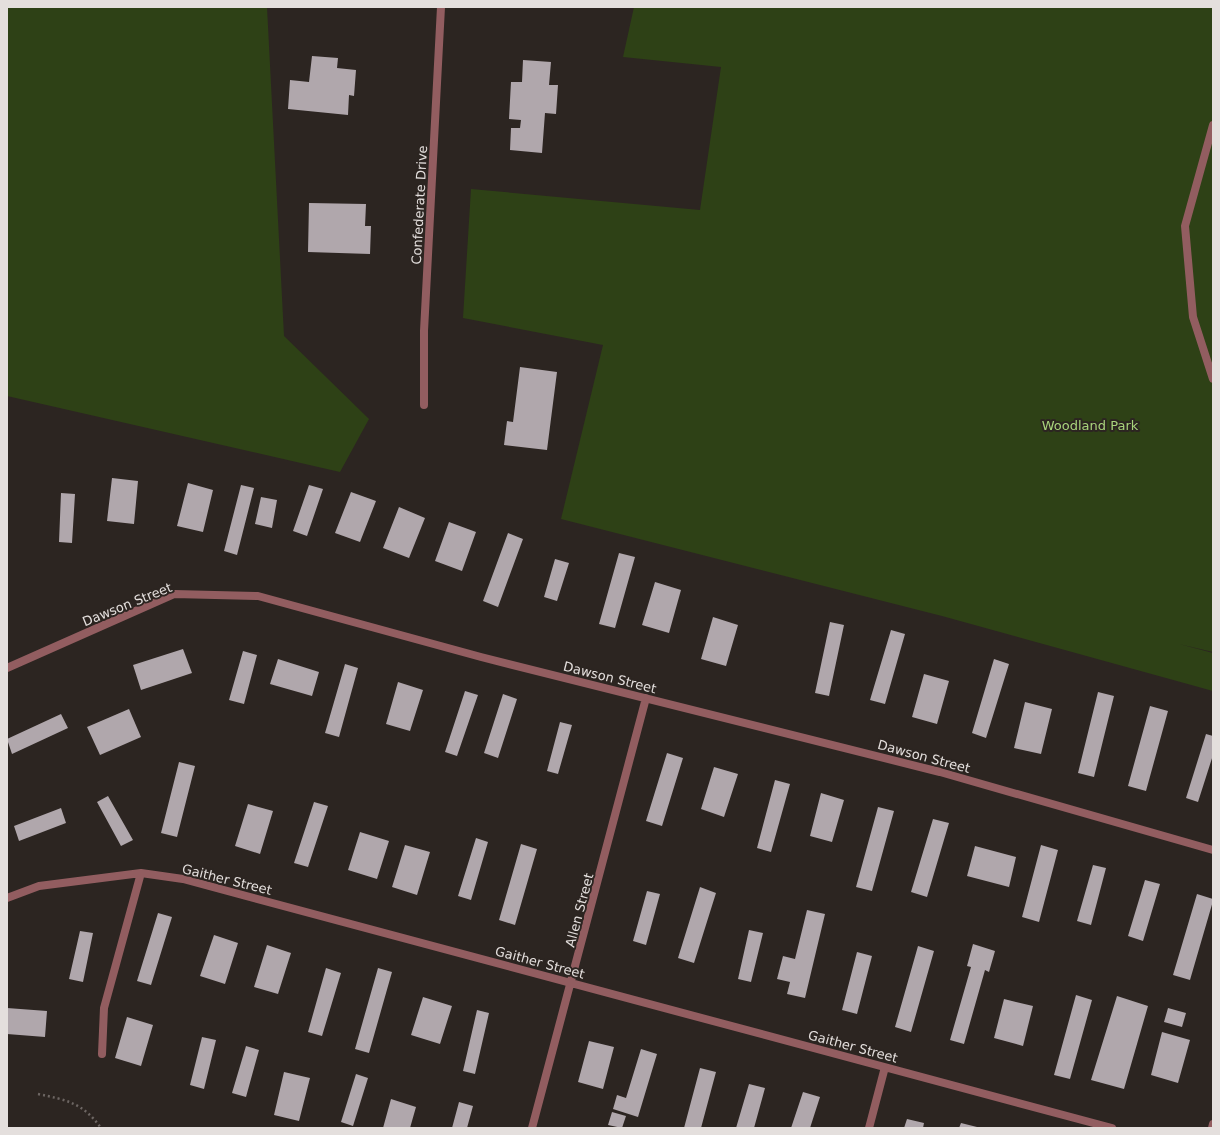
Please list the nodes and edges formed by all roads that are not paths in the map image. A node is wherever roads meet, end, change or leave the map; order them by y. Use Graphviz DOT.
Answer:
graph roads {
  1 [pos="441,7"];
  2 [pos="1213,125"];
  3 [pos="1213,379"];
  4 [pos="424,405"];
  5 [pos="7,668"];
  6 [pos="646,698"];
  7 [pos="1213,850"];
  8 [pos="141,873"];
  9 [pos="7,898"];
  10 [pos="572,983"];
  11 [pos="102,1054"];
  12 [pos="885,1067"];
  13 [pos="1213,1124"];
  14 [pos="532,1128"];
  15 [pos="869,1128"];
  16 [pos="1112,1128"];
  17 [pos="1212,1128"];
  1 -- 4 [label="street, Confederate Drive"];
  2 -- 3 [label="street"];
  5 -- 6 [label="street, Dawson Street"];
  6 -- 7 [label="street, Dawson Street"];
  6 -- 10 [label="street, Allen Street"];
  8 -- 9 [label="street, Gaither Street"];
  8 -- 10 [label="street, Gaither Street"];
  8 -- 11 [label="street"];
  10 -- 12 [label="street, Gaither Street"];
  10 -- 14 [label="street, Allen Street"];
  12 -- 15 [label="street"];
  12 -- 16 [label="street, Gaither Street"];
  13 -- 17 [label="street"];
}
